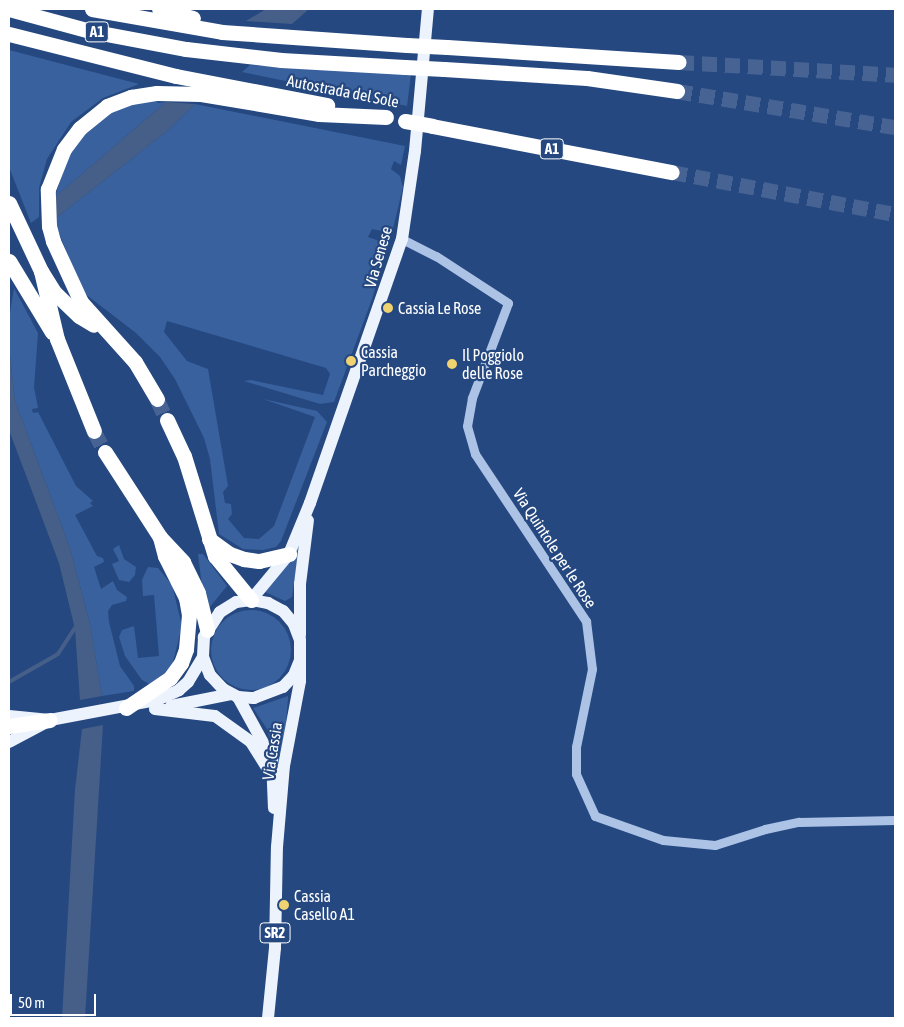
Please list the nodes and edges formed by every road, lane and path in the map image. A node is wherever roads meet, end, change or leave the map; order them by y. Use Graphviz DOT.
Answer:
graph roads {
  1 [pos="9,9"];
  2 [pos="92,9"];
  3 [pos="159,9"];
  4 [pos="428,9"];
  5 [pos="222,27"];
  6 [pos="9,34"];
  7 [pos="679,62"];
  8 [pos="677,91"];
  9 [pos="386,117"];
  10 [pos="672,172"];
  11 [pos="9,203"];
  12 [pos="402,239"];
  13 [pos="9,261"];
  14 [pos="53,298"];
  15 [pos="104,330"];
  16 [pos="57,339"];
  17 [pos="157,399"];
  18 [pos="167,420"];
  19 [pos="94,431"];
  20 [pos="105,452"];
  21 [pos="310,503"];
  22 [pos="160,536"];
  23 [pos="206,536"];
  24 [pos="289,554"];
  25 [pos="251,600"];
  26 [pos="206,630"];
  27 [pos="300,640"];
  28 [pos="203,657"];
  29 [pos="300,660"];
  30 [pos="235,695"];
  31 [pos="126,708"];
  32 [pos="155,709"];
  33 [pos="9,716"];
  34 [pos="50,720"];
  35 [pos="9,726"];
  36 [pos="9,742"];
  37 [pos="272,778"];
  38 [pos="895,820"];
  39 [pos="277,847"];
  40 [pos="268,1018"];
  1 -- 8 [label="highway, Autostrada del Sole / A1, bridge"];
  2 -- 5 [label="highway, A1"];
  3 -- 5 [label="highway"];
  4 -- 12 [label="main road, Via Senese / SR2"];
  5 -- 7 [label="highway, bridge"];
  6 -- 9 [label="highway, Autostrada del Sole / A1"];
  9 -- 10 [label="highway, Autostrada del Sole / A1, bridge"];
  9 -- 15 [label="highway"];
  11 -- 14 [label="highway"];
  12 -- 21 [label="main road, Via Senese / SR2"];
  12 -- 38 [label="street, Via Quintole per le Rose"];
  13 -- 16 [label="highway"];
  14 -- 15 [label="highway"];
  14 -- 16 [label="highway"];
  15 -- 17 [label="highway"];
  16 -- 19 [label="highway"];
  18 -- 23 [label="highway"];
  20 -- 22 [label="highway"];
  21 -- 24 [label="main road, Via Senese / SR2"];
  21 -- 27 [label="main road, Via Senese / SR2"];
  22 -- 26 [label="highway"];
  22 -- 31 [label="highway"];
  23 -- 24 [label="highway"];
  23 -- 25 [label="highway"];
  24 -- 25 [label="main road, Via Senese / SR2"];
  25 -- 26 [label="main road"];
  25 -- 27 [label="main road, Via Cassia / SR2"];
  26 -- 28 [label="main road, Via Cassia / SR2"];
  27 -- 29 [label="main road, Via Cassia / SR2"];
  28 -- 30 [label="main road, Via Cassia / SR2"];
  28 -- 31 [label="main road"];
  29 -- 30 [label="main road"];
  29 -- 39 [label="main road, Via Cassia / SR2"];
  30 -- 32 [label="main road"];
  30 -- 37 [label="main road, Via Cassia / SR2"];
  31 -- 32 [label="main road"];
  31 -- 34 [label="main road"];
  32 -- 37 [label="main road"];
  33 -- 34 [label="main road"];
  34 -- 35 [label="highway"];
  34 -- 36 [label="main road"];
  37 -- 39 [label="main road, Via Cassia / SR2"];
  39 -- 40 [label="main road, Via Cassia / SR2"];
}
